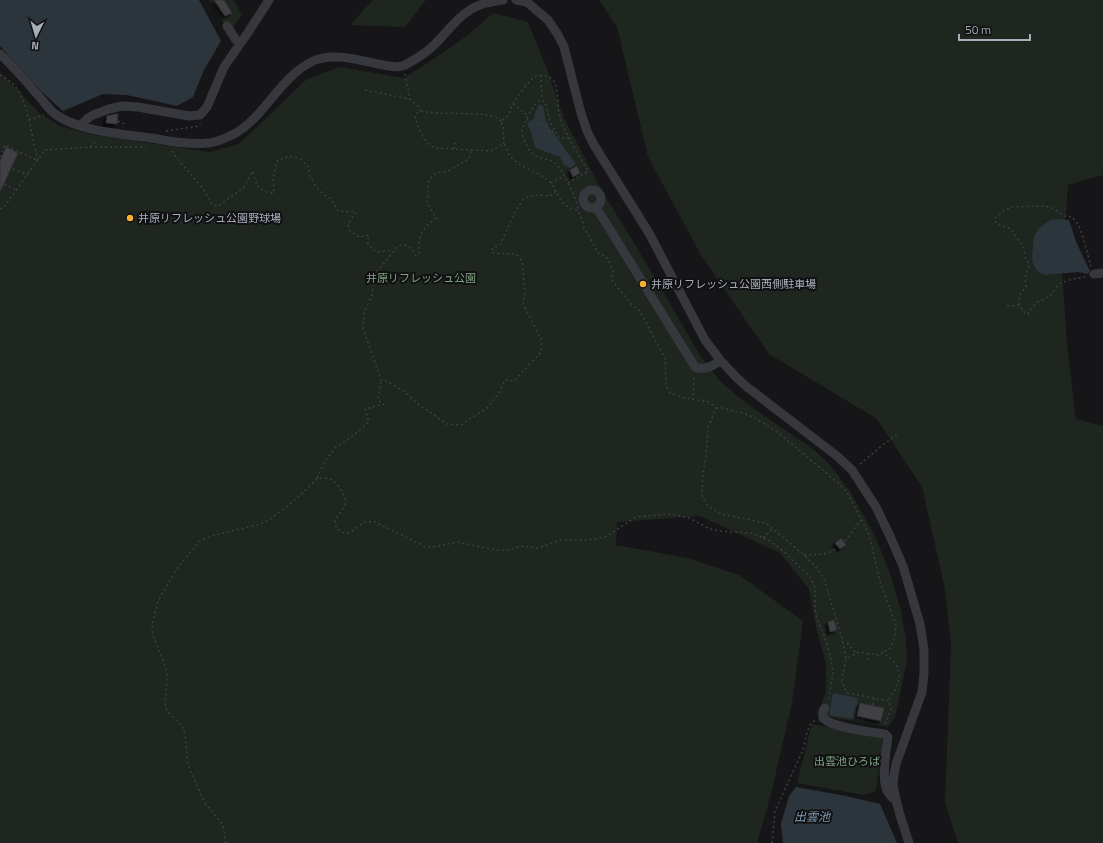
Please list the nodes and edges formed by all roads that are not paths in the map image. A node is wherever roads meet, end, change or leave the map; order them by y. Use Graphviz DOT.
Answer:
graph roads {
  1 [pos="269,0"];
  2 [pos="503,0"];
  3 [pos="516,0"];
  4 [pos="227,26"];
  5 [pos="236,40"];
  6 [pos="0,54"];
  7 [pos="83,126"];
  8 [pos="596,207"];
  9 [pos="721,361"];
  10 [pos="825,708"];
  11 [pos="896,800"];
  12 [pos="910,843"];
  1 -- 7 [label="street"];
  2 -- 7 [label="street"];
  3 -- 9 [label="street"];
  4 -- 5 [label="street"];
  6 -- 7 [label="street"];
  8 -- 9 [label="street"];
  9 -- 11 [label="street"];
  10 -- 11 [label="street"];
  11 -- 12 [label="street"];
}
